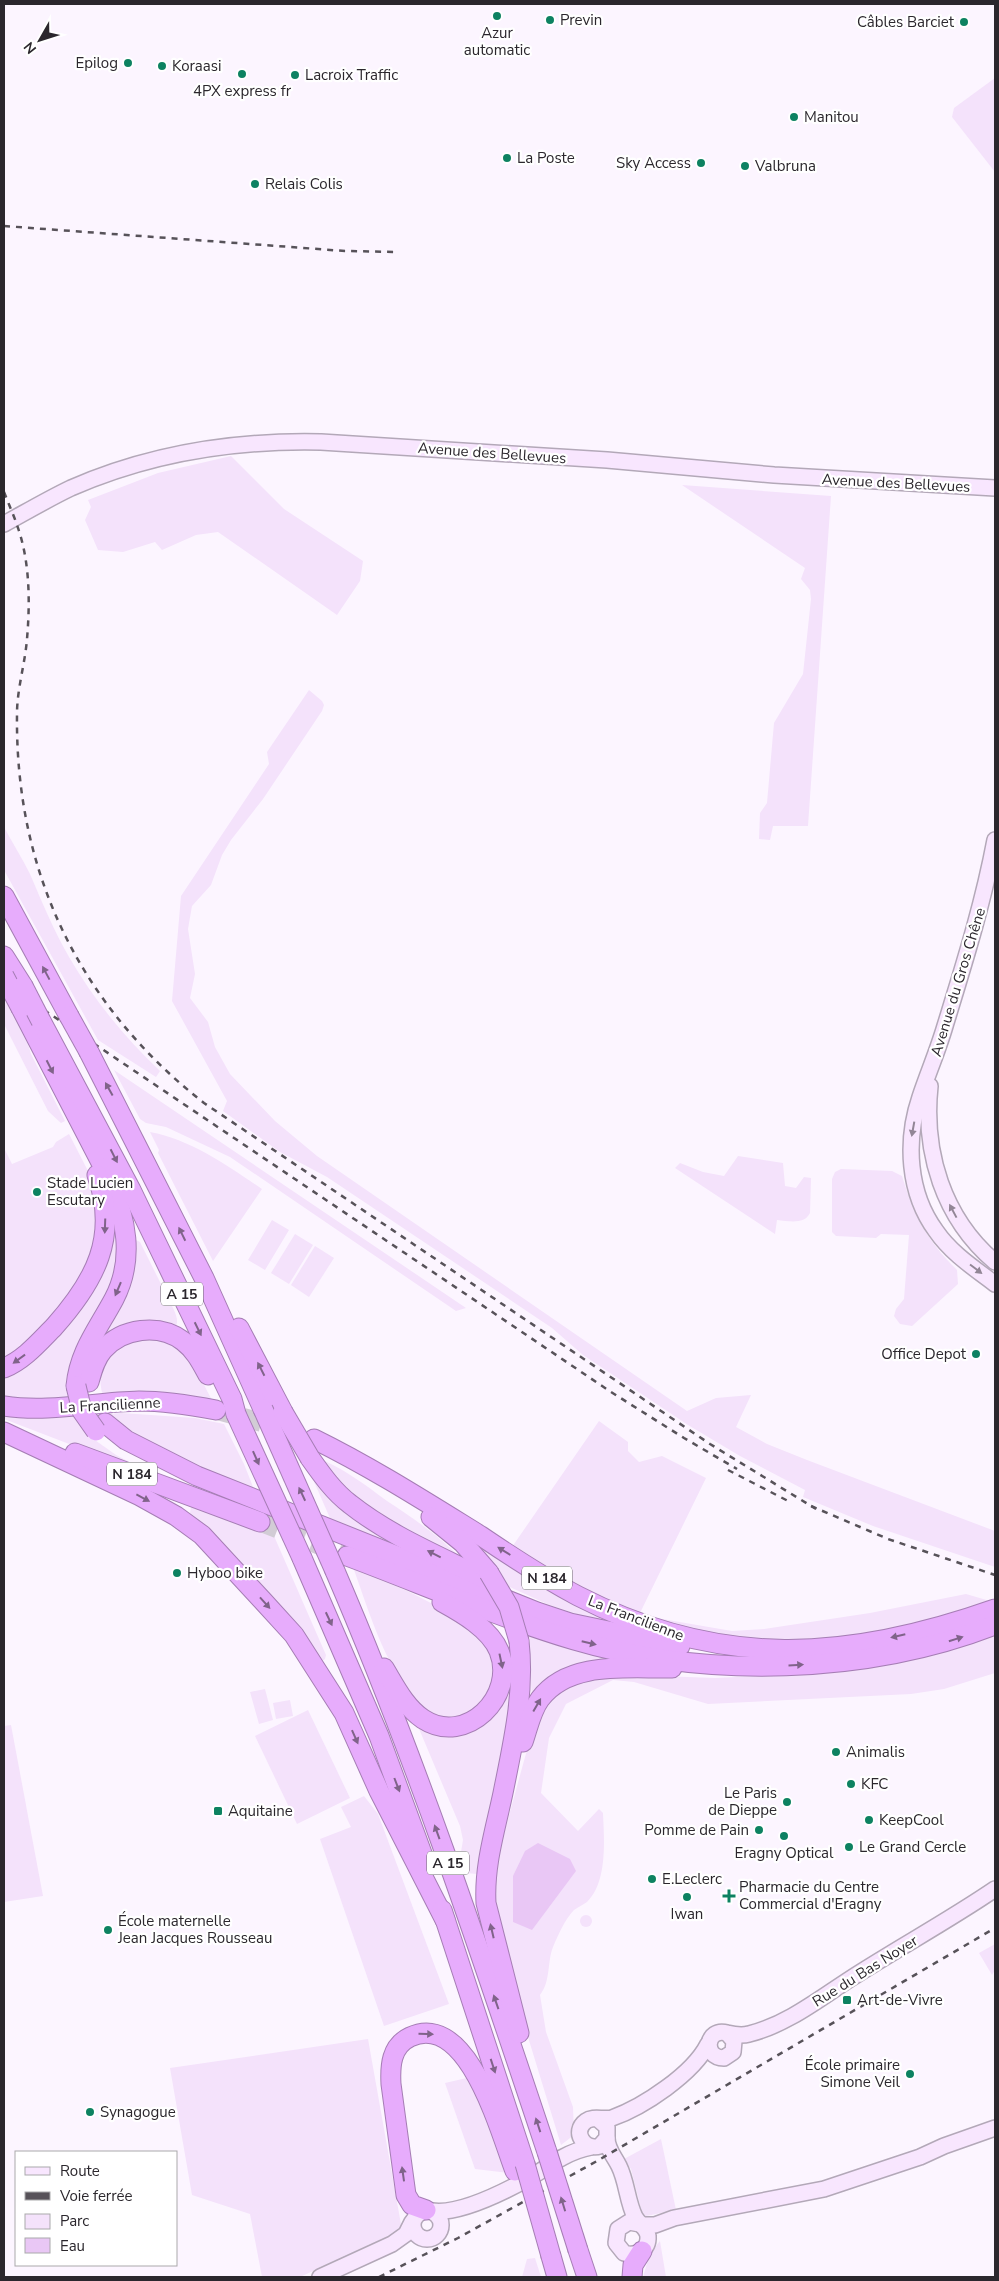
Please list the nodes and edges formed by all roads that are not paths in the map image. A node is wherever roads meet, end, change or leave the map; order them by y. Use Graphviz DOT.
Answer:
graph roads {
  1 [pos="995,488"];
  2 [pos="4,524"];
  3 [pos="995,840"];
  4 [pos="4,896"];
  5 [pos="4,956"];
  6 [pos="4,976"];
  7 [pos="933,1066"];
  8 [pos="66,1098"];
  9 [pos="932,1155"];
  10 [pos="911,1158"];
  11 [pos="995,1262"];
  12 [pos="204,1278"];
  13 [pos="995,1284"];
  14 [pos="4,1368"];
  15 [pos="82,1384"];
  16 [pos="226,1405"];
  17 [pos="4,1406"];
  18 [pos="4,1426"];
  19 [pos="100,1427"];
  20 [pos="4,1432"];
  21 [pos="314,1439"];
  22 [pos="339,1451"];
  23 [pos="260,1522"];
  24 [pos="995,1609"];
  25 [pos="995,1626"];
  26 [pos="361,1630"];
  27 [pos="542,1630"];
  28 [pos="606,1632"];
  29 [pos="776,1651"];
  30 [pos="748,1667"];
  31 [pos="505,1782"];
  32 [pos="995,1889"];
  33 [pos="995,1900"];
  34 [pos="445,1920"];
  35 [pos="728,2033"];
  36 [pos="708,2044"];
  37 [pos="726,2056"];
  38 [pos="529,2098"];
  39 [pos="599,2120"];
  40 [pos="995,2128"];
  41 [pos="580,2130"];
  42 [pos="608,2137"];
  43 [pos="592,2147"];
  44 [pos="550,2157"];
  45 [pos="520,2168"];
  46 [pos="474,2203"];
  47 [pos="424,2215"];
  48 [pos="690,2216"];
  49 [pos="640,2225"];
  50 [pos="620,2227"];
  51 [pos="439,2233"];
  52 [pos="424,2239"];
  53 [pos="392,2244"];
  54 [pos="643,2249"];
  55 [pos="320,2277"];
  56 [pos="558,2277"];
  57 [pos="587,2277"];
  58 [pos="632,2277"];
  1 -- 2 [label="street, Avenue des Bellevues"];
  3 -- 7 [label="street, Avenue du Gros Chêne"];
  12 -- 4 [label="highway, A 15, one-way, bridge"];
  5 -- 16 [label="highway, A 15, one-way, bridge"];
  6 -- 8 [label="highway, one-way, bridge"];
  7 -- 9 [label="street, Avenue du Gros Chêne"];
  7 -- 10 [label="street, Avenue du Gros Chêne, one-way"];
  8 -- 14 [label="highway, one-way"];
  8 -- 15 [label="highway, one-way"];
  9 -- 10 [label="street"];
  11 -- 9 [label="street, Avenue du Gros Chêne, one-way"];
  10 -- 13 [label="street, Avenue du Gros Chêne, one-way"];
  26 -- 12 [label="highway, A 15, one-way, bridge"];
  28 -- 12 [label="highway, one-way, bridge"];
  15 -- 16 [label="highway"];
  15 -- 19 [label="highway, bridge"];
  16 -- 17 [label="highway, La Francilienne"];
  16 -- 34 [label="highway, A 15, one-way, bridge"];
  18 -- 23 [label="highway, N 184"];
  19 -- 27 [label="highway"];
  19 -- 28 [label="highway"];
  20 -- 34 [label="highway, one-way"];
  21 -- 22 [label="highway, La Francilienne / N 184"];
  29 -- 22 [label="highway, La Francilienne / N 184, one-way"];
  22 -- 31 [label="highway, bridge"];
  24 -- 29 [label="highway, La Francilienne / N 184, one-way"];
  30 -- 25 [label="highway, La Francilienne, one-way"];
  27 -- 26 [label="highway, La Francilienne, one-way"];
  38 -- 26 [label="highway, A 15, one-way"];
  27 -- 30 [label="highway, La Francilienne, one-way"];
  28 -- 29 [label="highway"];
  31 -- 30 [label="highway, one-way"];
  38 -- 31 [label="highway, one-way"];
  32 -- 35 [label="street, Rue du Bas Noyer"];
  33 -- 37 [label="street, Rue du Bas Noyer"];
  34 -- 45 [label="highway, A 15, one-way"];
  35 -- 36 [label="street"];
  35 -- 37 [label="street"];
  36 -- 37 [label="street"];
  36 -- 39 [label="street"];
  37 -- 42 [label="street, Rue du Bas Noyer"];
  44 -- 38 [label="highway, A 15, one-way"];
  39 -- 41 [label="street"];
  39 -- 42 [label="street"];
  40 -- 48 [label="street"];
  41 -- 43 [label="street"];
  41 -- 44 [label="street"];
  42 -- 43 [label="street"];
  42 -- 49 [label="street"];
  43 -- 44 [label="street"];
  43 -- 50 [label="street"];
  44 -- 46 [label="street"];
  57 -- 44 [label="highway, A 15, one-way, bridge"];
  47 -- 45 [label="highway, one-way"];
  45 -- 56 [label="highway, A 15, bridge"];
  46 -- 47 [label="street"];
  46 -- 51 [label="street"];
  47 -- 51 [label="street"];
  47 -- 52 [label="street"];
  47 -- 53 [label="street"];
  48 -- 49 [label="street"];
  48 -- 54 [label="street"];
  49 -- 50 [label="street"];
  49 -- 54 [label="street"];
  50 -- 54 [label="street"];
  51 -- 52 [label="street"];
  52 -- 53 [label="street"];
  53 -- 55 [label="street"];
  54 -- 58 [label="highway"];
}
